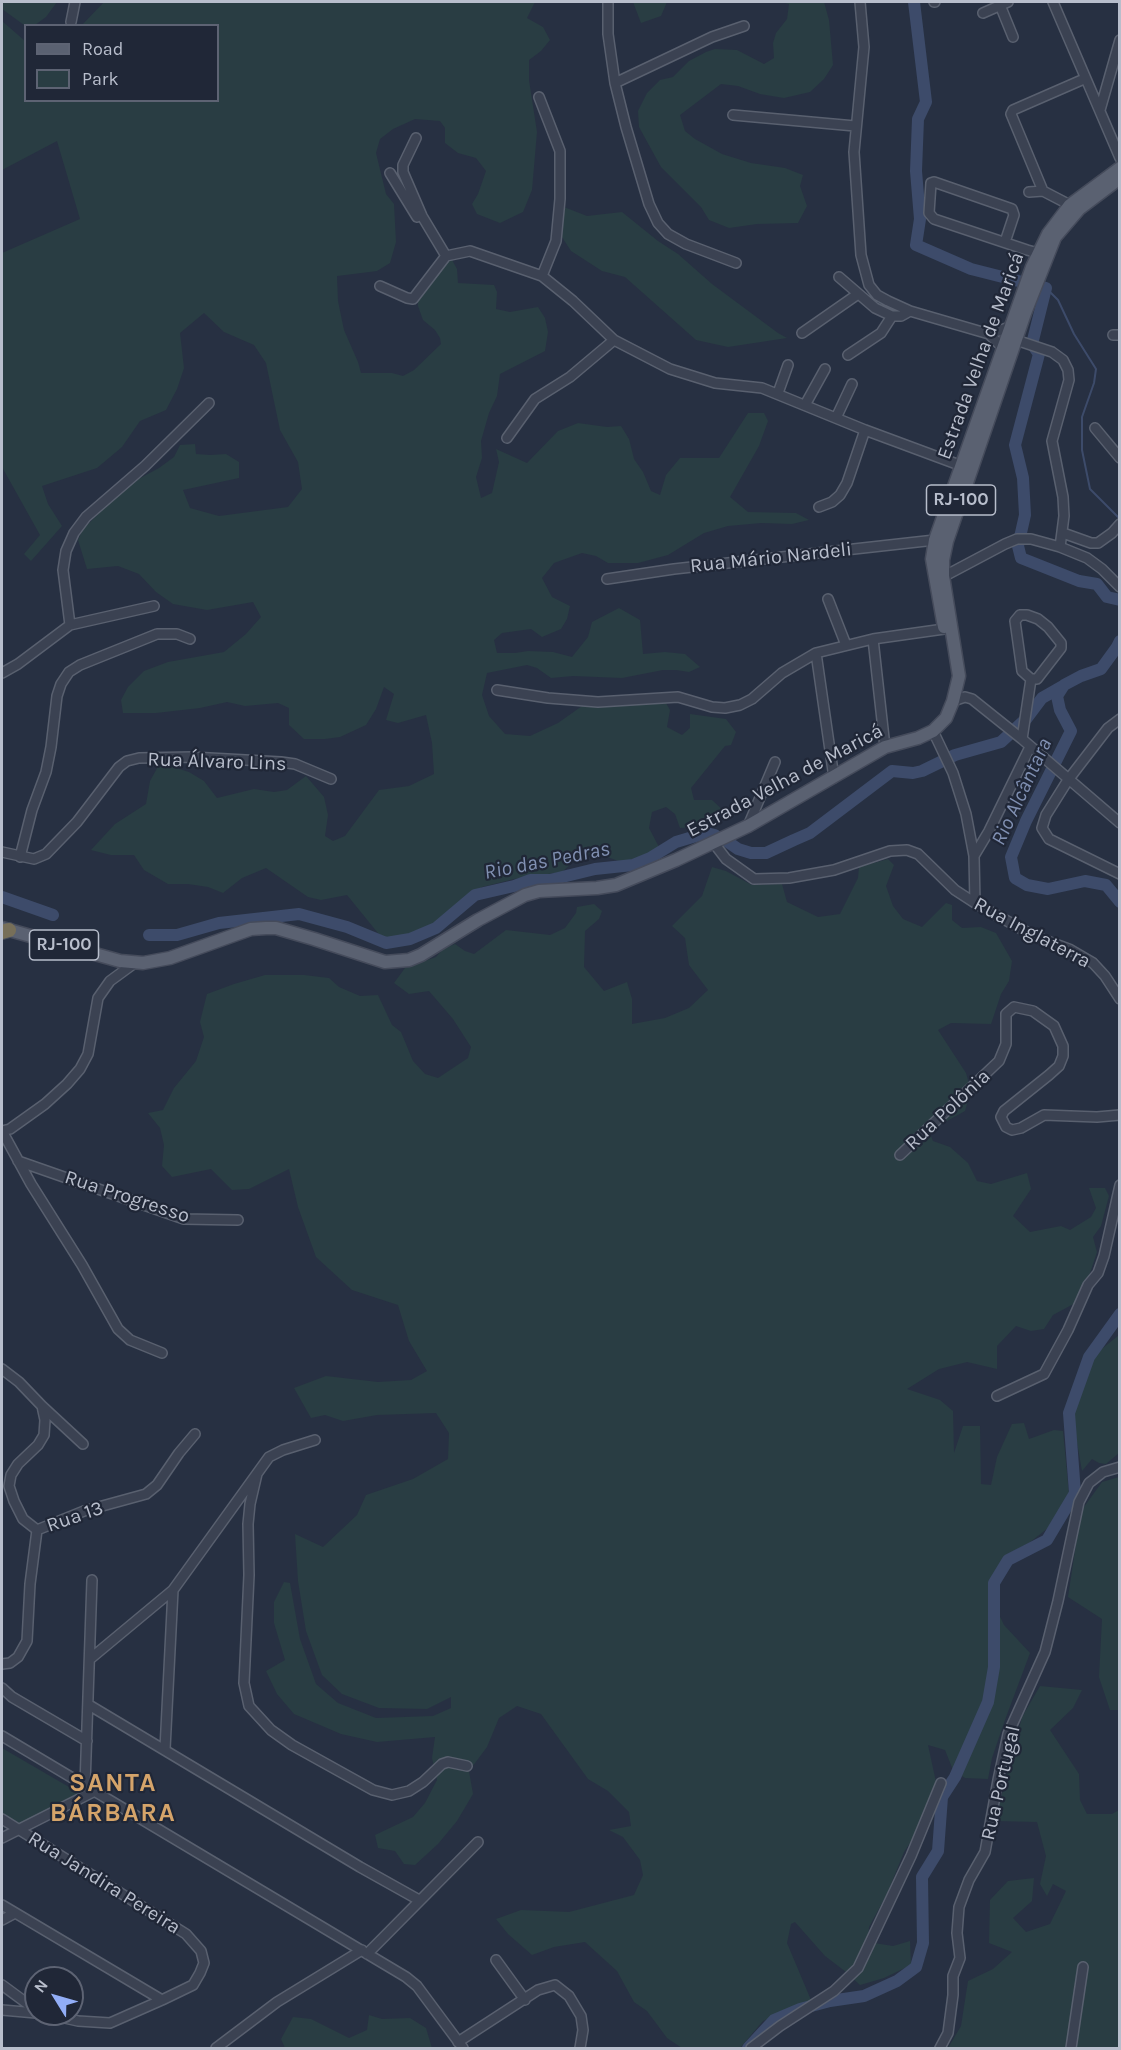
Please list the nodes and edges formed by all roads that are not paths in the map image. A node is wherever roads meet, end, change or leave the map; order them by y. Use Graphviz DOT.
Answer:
graph roads {
  1 [pos="75,2"];
  2 [pos="608,2"];
  3 [pos="860,2"];
  4 [pos="1053,2"];
  5 [pos="1005,3"];
  6 [pos="983,13"];
  7 [pos="71,22"];
  8 [pos="744,26"];
  9 [pos="1013,37"];
  10 [pos="1119,40"];
  11 [pos="1084,79"];
  12 [pos="615,83"];
  13 [pos="539,97"];
  14 [pos="1100,110"];
  15 [pos="733,115"];
  16 [pos="855,126"];
  17 [pos="416,138"];
  18 [pos="1119,159"];
  19 [pos="1119,168"];
  20 [pos="390,173"];
  21 [pos="1119,178"];
  22 [pos="1042,191"];
  23 [pos="1029,192"];
  24 [pos="1070,205"];
  25 [pos="1005,242"];
  26 [pos="445,258"];
  27 [pos="1039,258"];
  28 [pos="736,263"];
  29 [pos="542,276"];
  30 [pos="839,277"];
  31 [pos="380,286"];
  32 [pos="858,294"];
  33 [pos="910,311"];
  34 [pos="1020,311"];
  35 [pos="892,316"];
  36 [pos="1010,327"];
  37 [pos="802,333"];
  38 [pos="989,334"];
  39 [pos="614,340"];
  40 [pos="1016,340"];
  41 [pos="1002,347"];
  42 [pos="848,355"];
  43 [pos="788,364"];
  44 [pos="825,369"];
  45 [pos="852,384"];
  46 [pos="778,393"];
  47 [pos="209,403"];
  48 [pos="805,405"];
  49 [pos="836,418"];
  50 [pos="1095,428"];
  51 [pos="865,430"];
  52 [pos="507,438"];
  53 [pos="1119,458"];
  54 [pos="962,466"];
  55 [pos="819,507"];
  56 [pos="1119,525"];
  57 [pos="1063,533"];
  58 [pos="934,540"];
  59 [pos="1060,547"];
  60 [pos="607,579"];
  61 [pos="938,579"];
  62 [pos="1119,587"];
  63 [pos="828,599"];
  64 [pos="154,606"];
  65 [pos="70,625"];
  66 [pos="944,629"];
  67 [pos="190,639"];
  68 [pos="873,639"];
  69 [pos="846,645"];
  70 [pos="816,653"];
  71 [pos="2,673"];
  72 [pos="1031,679"];
  73 [pos="496,690"];
  74 [pos="954,697"];
  75 [pos="1119,719"];
  76 [pos="933,731"];
  77 [pos="1022,739"];
  78 [pos="885,747"];
  79 [pos="1030,747"];
  80 [pos="775,762"];
  81 [pos="1064,776"];
  82 [pos="834,778"];
  83 [pos="331,779"];
  84 [pos="1119,823"];
  85 [pos="748,826"];
  86 [pos="713,842"];
  87 [pos="2,852"];
  88 [pos="974,856"];
  89 [pos="20,857"];
  90 [pos="1119,874"];
  91 [pos="975,903"];
  92 [pos="3,931"];
  93 [pos="120,961"];
  94 [pos="138,962"];
  95 [pos="118,974"];
  96 [pos="1119,999"];
  97 [pos="1119,1115"];
  98 [pos="2,1131"];
  99 [pos="900,1155"];
  100 [pos="18,1161"];
  101 [pos="1119,1185"];
  102 [pos="238,1220"];
  103 [pos="162,1353"];
  104 [pos="2,1369"];
  105 [pos="996,1396"];
  106 [pos="42,1407"];
  107 [pos="195,1434"];
  108 [pos="315,1440"];
  109 [pos="83,1444"];
  110 [pos="1119,1467"];
  111 [pos="257,1474"];
  112 [pos="37,1530"];
  113 [pos="92,1580"];
  114 [pos="173,1590"];
  115 [pos="90,1659"];
  116 [pos="2,1664"];
  117 [pos="2,1688"];
  118 [pos="89,1705"];
  119 [pos="2,1736"];
  120 [pos="87,1741"];
  121 [pos="165,1749"];
  122 [pos="467,1766"];
  123 [pos="940,1783"];
  124 [pos="85,1785"];
  125 [pos="95,1791"];
  126 [pos="2,1820"];
  127 [pos="19,1830"];
  128 [pos="2,1838"];
  129 [pos="478,1842"];
  130 [pos="419,1900"];
  131 [pos="2,1905"];
  132 [pos="15,1913"];
  133 [pos="2,1920"];
  134 [pos="364,1952"];
  135 [pos="496,1960"];
  136 [pos="1083,1967"];
  137 [pos="2,1986"];
  138 [pos="162,2000"];
  139 [pos="525,2000"];
  140 [pos="24,2002"];
  141 [pos="2,2010"];
  142 [pos="24,2011"];
  143 [pos="84,2021"];
  144 [pos="460,2045"];
  145 [pos="216,2049"];
  146 [pos="580,2049"];
  147 [pos="751,2049"];
  148 [pos="940,2049"];
  149 [pos="1071,2049"];
  1 -- 7 [label="street"];
  2 -- 12 [label="street"];
  3 -- 16 [label="street"];
  4 -- 11 [label="street"];
  5 -- 6 [label="street"];
  5 -- 9 [label="street"];
  8 -- 12 [label="street"];
  10 -- 14 [label="street"];
  11 -- 14 [label="street"];
  11 -- 22 [label="street"];
  12 -- 28 [label="street"];
  13 -- 29 [label="street"];
  14 -- 18 [label="street"];
  15 -- 16 [label="street"];
  16 -- 33 [label="street"];
  17 -- 26 [label="street"];
  19 -- 24 [label="main road, Estrada Velha de Maricá / RJ-100"];
  20 -- 26 [label="street"];
  21 -- 27 [label="main road, Estrada Velha de Maricá / RJ-100"];
  22 -- 23 [label="street"];
  22 -- 24 [label="street"];
  24 -- 27 [label="main road, Estrada Velha de Maricá / RJ-100"];
  25 -- 25 [label="street"];
  25 -- 27 [label="street"];
  26 -- 29 [label="street"];
  26 -- 31 [label="street"];
  27 -- 34 [label="main road, Estrada Velha de Maricá / RJ-100"];
  29 -- 39 [label="street"];
  30 -- 32 [label="street"];
  32 -- 35 [label="street"];
  32 -- 37 [label="street"];
  33 -- 35 [label="street"];
  33 -- 38 [label="street"];
  34 -- 36 [label="main road, Estrada Velha de Maricá / RJ-100"];
  34 -- 40 [label="main road, Estrada Velha de Maricá / RJ-100"];
  35 -- 42 [label="street"];
  36 -- 38 [label="street"];
  36 -- 41 [label="main road, Estrada Velha de Maricá / RJ-100"];
  38 -- 41 [label="street"];
  39 -- 46 [label="street"];
  39 -- 52 [label="street"];
  40 -- 57 [label="street"];
  40 -- 61 [label="main road, Estrada Velha de Maricá / RJ-100"];
  41 -- 54 [label="main road, Estrada Velha de Maricá / RJ-100"];
  43 -- 46 [label="street"];
  44 -- 48 [label="street"];
  45 -- 49 [label="street"];
  46 -- 48 [label="street"];
  47 -- 65 [label="street"];
  48 -- 49 [label="street"];
  49 -- 51 [label="street"];
  50 -- 53 [label="street"];
  51 -- 54 [label="street"];
  51 -- 55 [label="street"];
  54 -- 58 [label="main road, Estrada Velha de Maricá / RJ-100"];
  56 -- 57 [label="street"];
  57 -- 59 [label="street"];
  58 -- 60 [label="street, Rua Mário Nardeli"];
  58 -- 61 [label="main road, Estrada Velha de Maricá / RJ-100"];
  59 -- 61 [label="street"];
  59 -- 62 [label="street"];
  61 -- 66 [label="main road, Estrada Velha de Maricá / RJ-100"];
  61 -- 74 [label="main road, Estrada Velha de Maricá / RJ-100"];
  63 -- 69 [label="street"];
  64 -- 65 [label="street"];
  65 -- 71 [label="street"];
  66 -- 68 [label="street"];
  66 -- 74 [label="main road, Estrada Velha de Maricá / RJ-100"];
  67 -- 89 [label="street"];
  68 -- 69 [label="street"];
  68 -- 78 [label="street"];
  69 -- 70 [label="street"];
  70 -- 73 [label="street"];
  70 -- 82 [label="street"];
  72 -- 72 [label="street"];
  72 -- 77 [label="street"];
  74 -- 76 [label="main road, Estrada Velha de Maricá / RJ-100"];
  74 -- 77 [label="street"];
  75 -- 81 [label="street"];
  76 -- 78 [label="main road, Estrada Velha de Maricá / RJ-100"];
  76 -- 88 [label="street"];
  77 -- 79 [label="street"];
  78 -- 82 [label="main road, Estrada Velha de Maricá / RJ-100"];
  79 -- 81 [label="street"];
  79 -- 88 [label="street"];
  80 -- 85 [label="street"];
  81 -- 84 [label="street"];
  81 -- 90 [label="street"];
  82 -- 85 [label="main road, Estrada Velha de Maricá / RJ-100"];
  83 -- 89 [label="street, Rua Álvaro Lins"];
  85 -- 86 [label="main road, Estrada Velha de Maricá / RJ-100"];
  86 -- 91 [label="street, Rua Inglaterra"];
  86 -- 94 [label="main road, Estrada Velha de Maricá / RJ-100"];
  87 -- 89 [label="street, Rua Álvaro Lins"];
  88 -- 91 [label="street"];
  91 -- 96 [label="street, Rua Inglaterra"];
  92 -- 93 [label="main road, RJ-100"];
  93 -- 94 [label="main road, RJ-100"];
  93 -- 95 [label="street"];
  94 -- 95 [label="street"];
  95 -- 98 [label="street"];
  97 -- 99 [label="street, Rua Polônia"];
  98 -- 100 [label="street"];
  100 -- 102 [label="street, Rua Progresso"];
  100 -- 103 [label="street"];
  101 -- 105 [label="street"];
  104 -- 106 [label="street"];
  106 -- 109 [label="street"];
  106 -- 112 [label="street"];
  107 -- 112 [label="street, Rua 13"];
  108 -- 111 [label="street"];
  110 -- 148 [label="street, Rua Portugal"];
  111 -- 114 [label="street"];
  111 -- 122 [label="street"];
  112 -- 116 [label="street, Rua 13"];
  113 -- 115 [label="street"];
  114 -- 115 [label="street"];
  114 -- 121 [label="street"];
  115 -- 118 [label="street"];
  117 -- 120 [label="street"];
  118 -- 120 [label="street"];
  118 -- 121 [label="street"];
  119 -- 124 [label="street"];
  120 -- 124 [label="street"];
  121 -- 130 [label="street"];
  123 -- 147 [label="street"];
  124 -- 125 [label="street"];
  125 -- 127 [label="street"];
  125 -- 134 [label="street"];
  126 -- 127 [label="street, Rua Jandira Pereira"];
  127 -- 128 [label="street"];
  127 -- 138 [label="street, Rua Jandira Pereira"];
  129 -- 130 [label="street"];
  130 -- 134 [label="street"];
  131 -- 132 [label="street"];
  132 -- 133 [label="street"];
  132 -- 138 [label="street"];
  134 -- 144 [label="street"];
  134 -- 145 [label="street"];
  135 -- 139 [label="street"];
  136 -- 149 [label="street"];
  137 -- 140 [label="street"];
  138 -- 143 [label="street"];
  139 -- 144 [label="street"];
  139 -- 146 [label="street"];
  141 -- 142 [label="street"];
}
